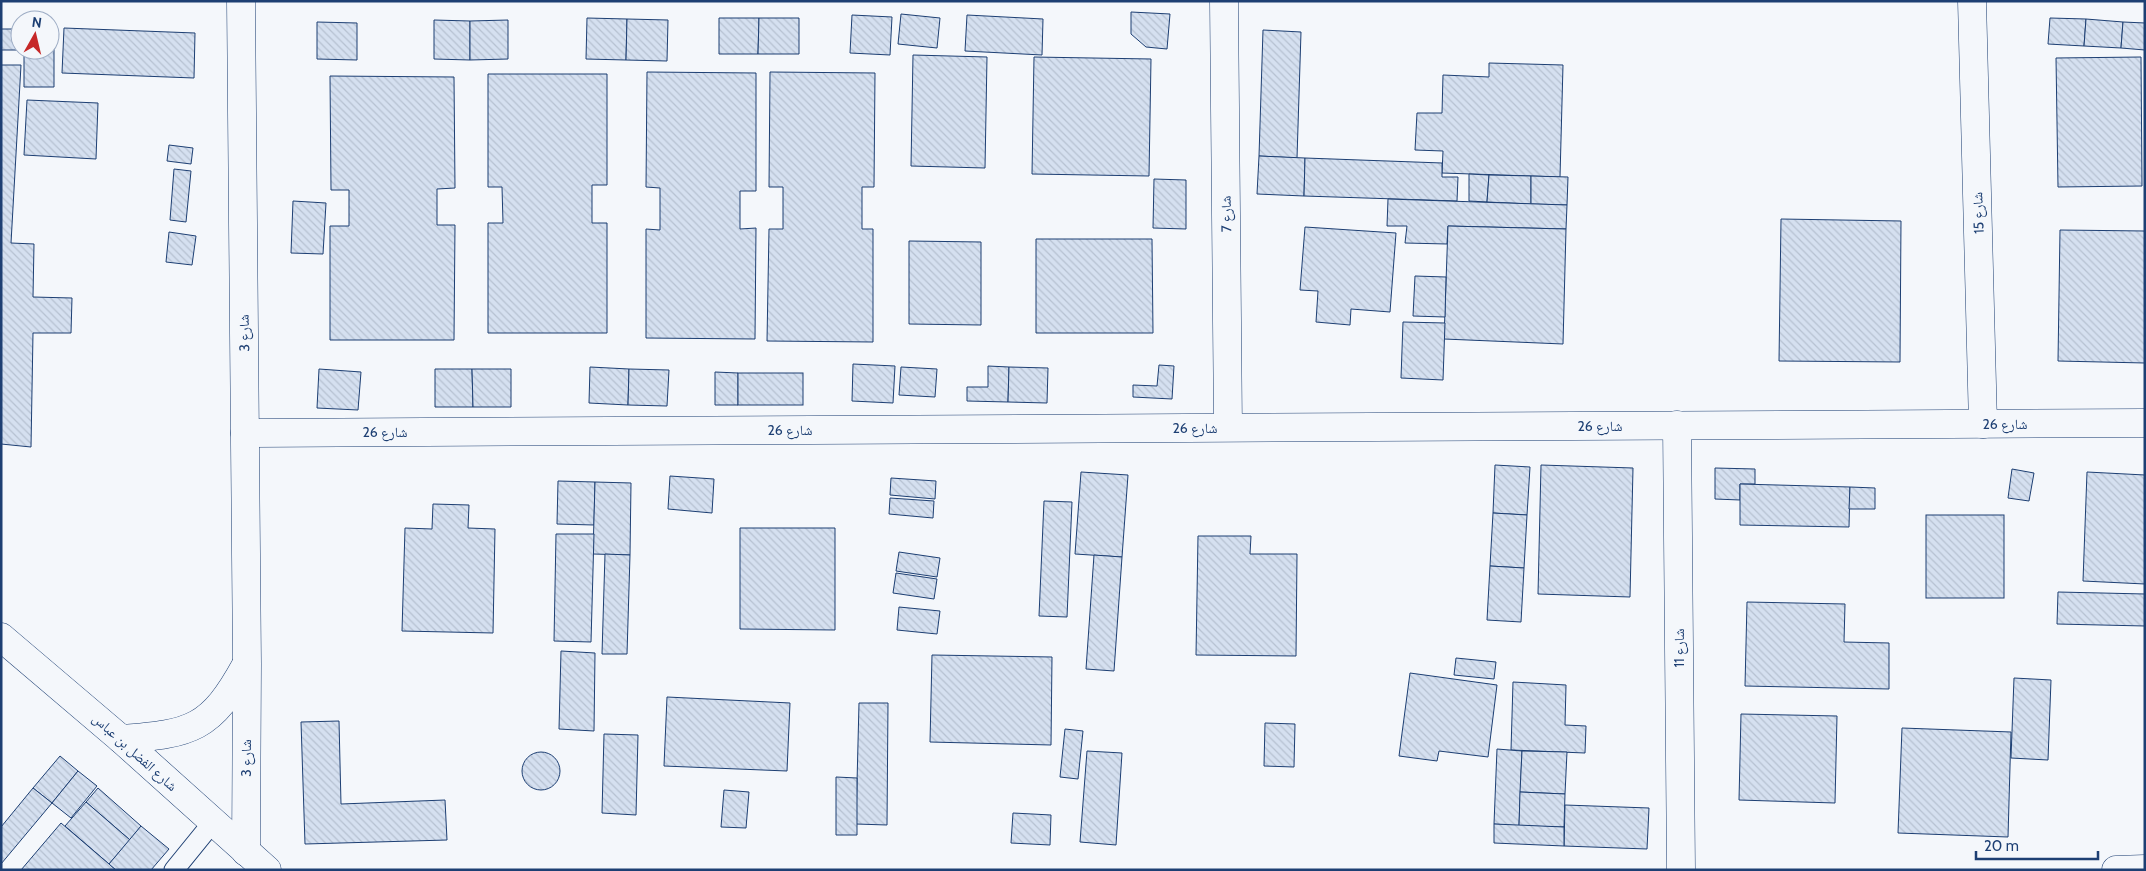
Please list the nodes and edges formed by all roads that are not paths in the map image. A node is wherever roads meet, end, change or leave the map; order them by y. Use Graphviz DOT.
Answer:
graph roads {
  1 [pos="241,1"];
  2 [pos="1224,1"];
  3 [pos="1972,1"];
  4 [pos="2145,423"];
  5 [pos="1983,424"];
  6 [pos="1677,425"];
  7 [pos="1228,428"];
  8 [pos="245,433"];
  9 [pos="1,636"];
  10 [pos="247,664"];
  11 [pos="121,739"];
  12 [pos="213,822"];
  13 [pos="246,852"];
  14 [pos="174,870"];
  15 [pos="267,870"];
  16 [pos="1681,870"];
  17 [pos="2116,870"];
  18 [pos="2145,870"];
  1 -- 8 [label="street, شارع 3"];
  2 -- 7 [label="street, شارع 7"];
  3 -- 5 [label="street, شارع 15"];
  4 -- 5 [label="street, شارع 26"];
  5 -- 6 [label="street, شارع 26"];
  6 -- 7 [label="street, شارع 26"];
  6 -- 16 [label="street, شارع 11"];
  7 -- 8 [label="street, شارع 26"];
  8 -- 10 [label="street, شارع 3"];
  9 -- 11 [label="street, شارع الفضل بن عباس"];
  10 -- 11 [label="street"];
  10 -- 13 [label="street, شارع 3"];
  11 -- 12 [label="street, شارع الفضل بن عباس"];
  12 -- 13 [label="street, شارع الفضل بن عباس"];
  12 -- 14 [label="lane"];
  13 -- 15 [label="street, شارع الفضل بن عباس"];
  17 -- 18 [label="street"];
}
